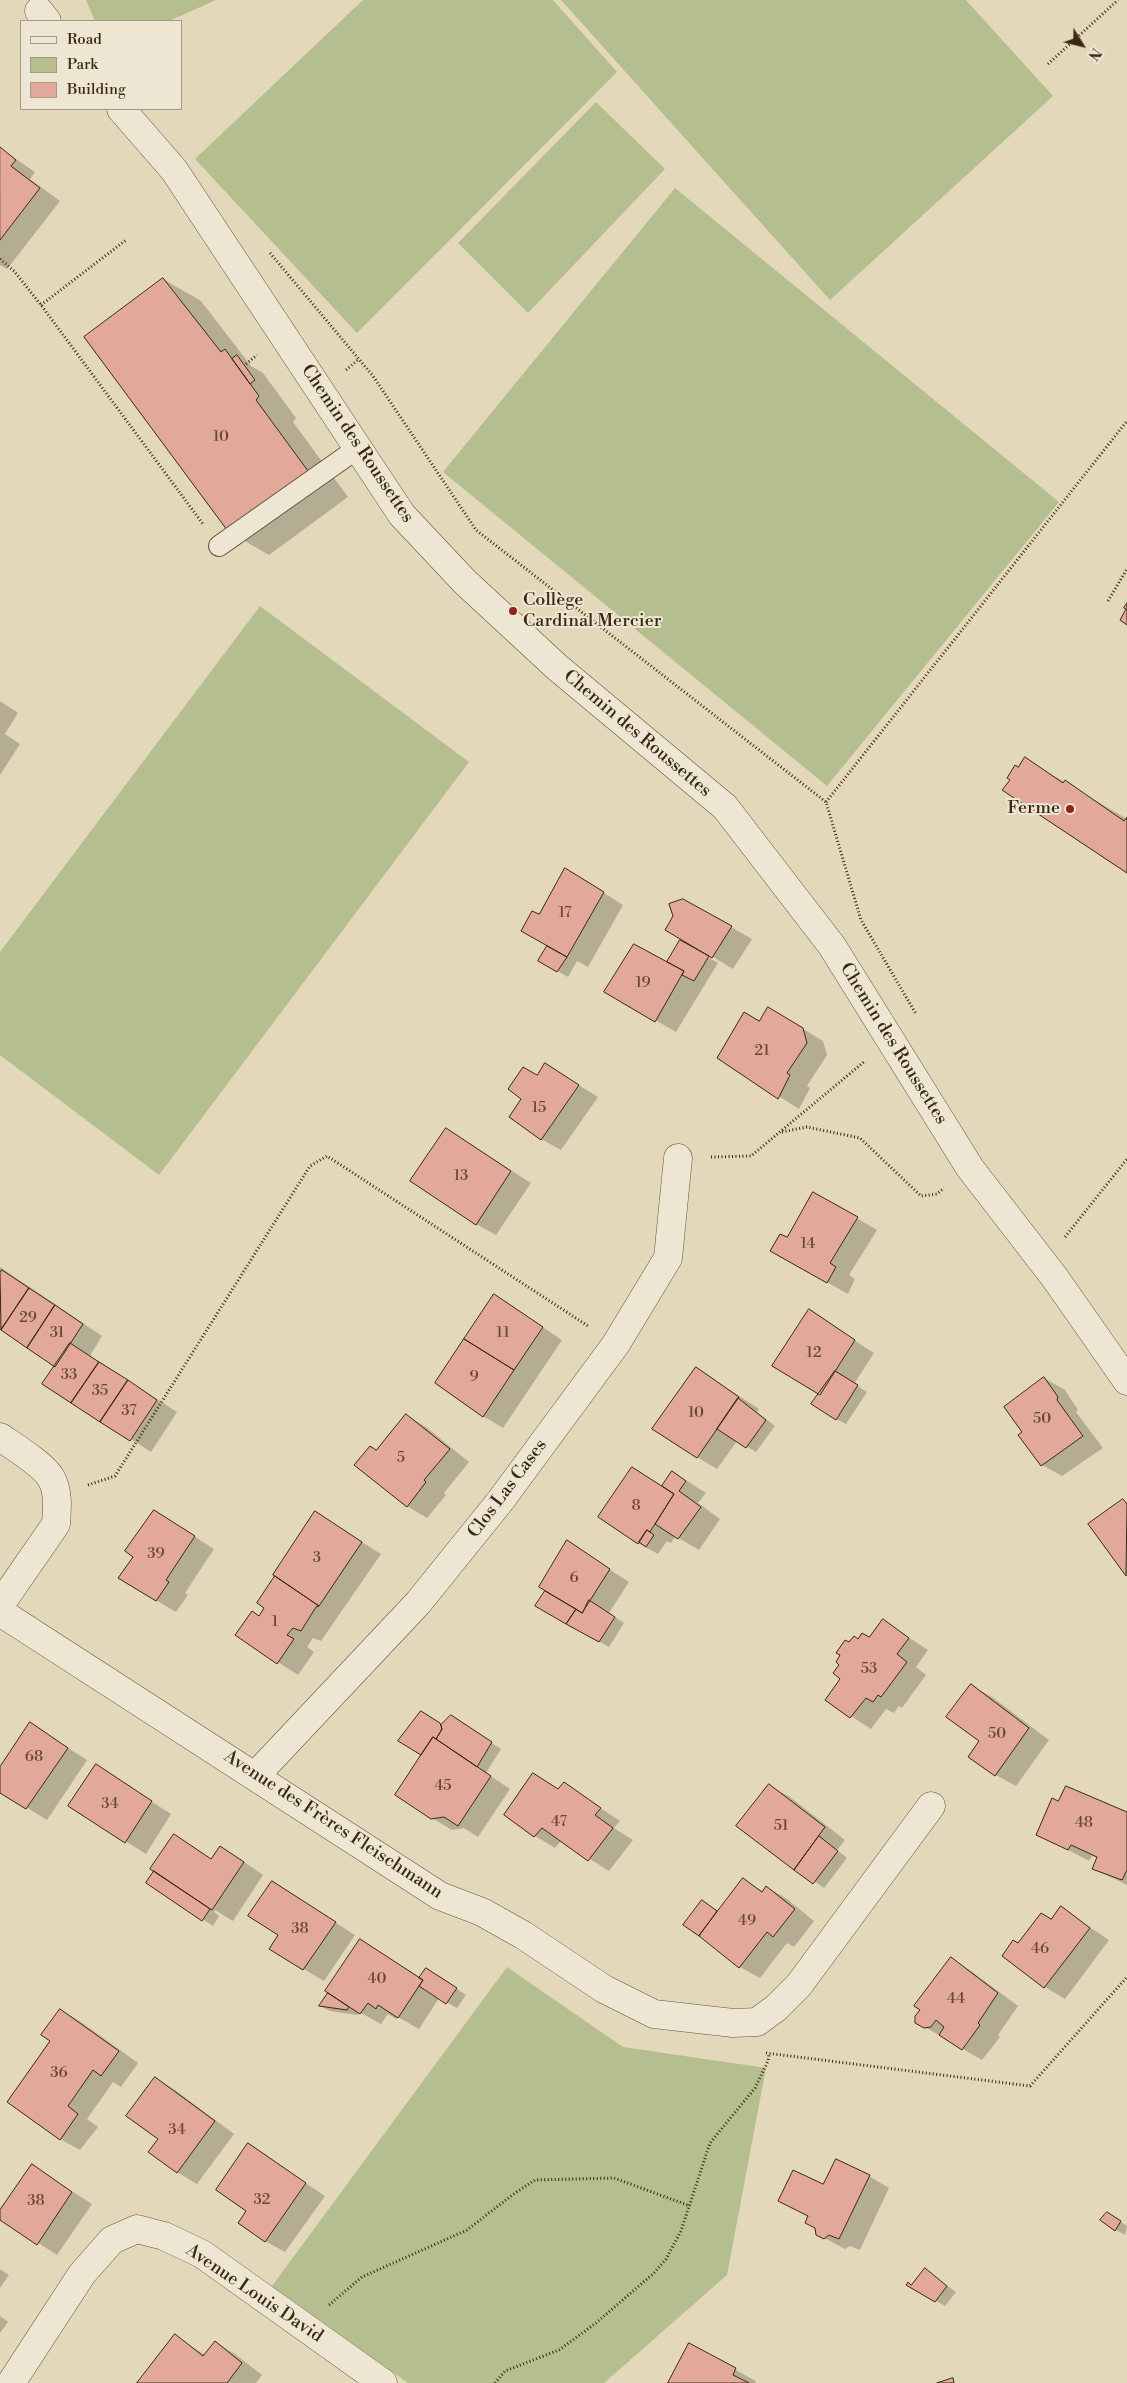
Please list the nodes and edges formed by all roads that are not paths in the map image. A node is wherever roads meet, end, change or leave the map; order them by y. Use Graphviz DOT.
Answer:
graph roads {
  1 [pos="122,110"];
  2 [pos="358,448"];
  3 [pos="219,546"];
  4 [pos="678,1158"];
  5 [pos="1127,1381"];
  6 [pos="0,1437"];
  7 [pos="0,1605"];
  8 [pos="0,1612"];
  9 [pos="256,1775"];
  10 [pos="931,1806"];
  11 [pos="11,2383"];
  12 [pos="383,2383"];
  1 -- 2 [label="street, Chemin des Roussettes"];
  2 -- 3 [label="lane"];
  2 -- 5 [label="street, Chemin des Roussettes"];
  4 -- 9 [label="street, Clos Las Cases"];
  6 -- 7 [label="street"];
  8 -- 9 [label="street, Avenue des Frères Fleischmann"];
  9 -- 10 [label="street, Avenue des Frères Fleischmann"];
  11 -- 12 [label="street, Avenue Louis David"];
}
